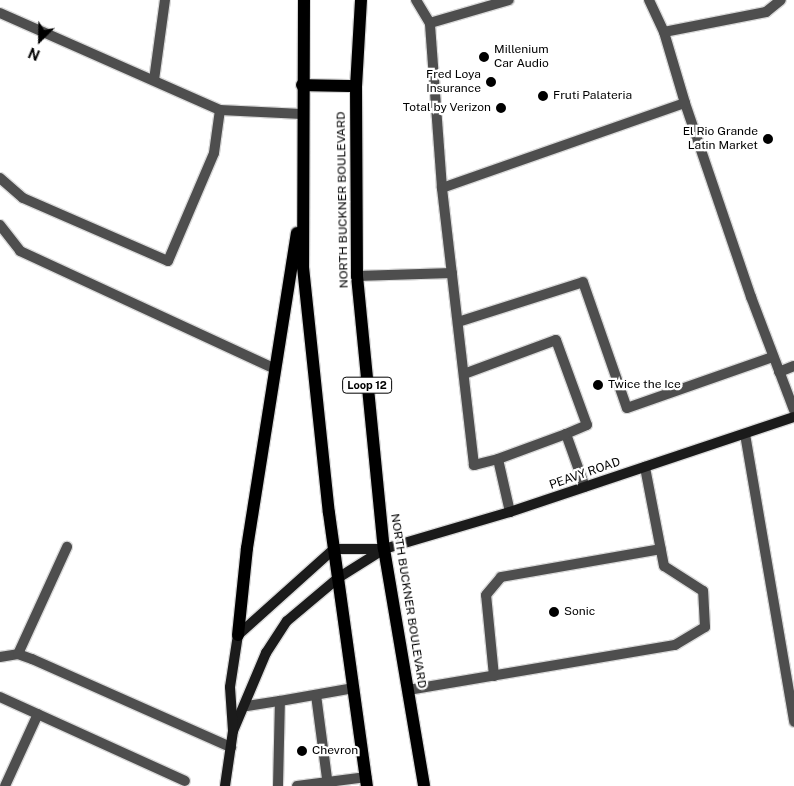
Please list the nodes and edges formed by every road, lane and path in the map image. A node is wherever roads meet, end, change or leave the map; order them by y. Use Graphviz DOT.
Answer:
graph roads {
  1 [pos="165,0"];
  2 [pos="304,0"];
  3 [pos="361,0"];
  4 [pos="416,0"];
  5 [pos="509,0"];
  6 [pos="649,0"];
  7 [pos="781,0"];
  8 [pos="0,12"];
  9 [pos="430,22"];
  10 [pos="664,32"];
  11 [pos="154,80"];
  12 [pos="302,85"];
  13 [pos="356,86"];
  14 [pos="685,103"];
  15 [pos="220,110"];
  16 [pos="302,114"];
  17 [pos="0,178"];
  18 [pos="442,188"];
  19 [pos="303,198"];
  20 [pos="0,225"];
  21 [pos="452,273"];
  22 [pos="357,276"];
  23 [pos="458,322"];
  24 [pos="773,357"];
  25 [pos="794,366"];
  26 [pos="275,369"];
  27 [pos="779,372"];
  28 [pos="464,374"];
  29 [pos="794,410"];
  30 [pos="794,417"];
  31 [pos="566,434"];
  32 [pos="745,434"];
  33 [pos="498,459"];
  34 [pos="645,466"];
  35 [pos="585,487"];
  36 [pos="510,512"];
  37 [pos="67,547"];
  38 [pos="334,549"];
  39 [pos="384,549"];
  40 [pos="661,549"];
  41 [pos="338,578"];
  42 [pos="238,635"];
  43 [pos="18,654"];
  44 [pos="0,657"];
  45 [pos="494,676"];
  46 [pos="354,688"];
  47 [pos="408,690"];
  48 [pos="316,695"];
  49 [pos="0,696"];
  50 [pos="280,702"];
  51 [pos="246,706"];
  52 [pos="38,714"];
  53 [pos="794,722"];
  54 [pos="234,731"];
  55 [pos="231,747"];
  56 [pos="185,781"];
  57 [pos="367,782"];
  58 [pos="328,784"];
  59 [pos="5,786"];
  60 [pos="225,786"];
  61 [pos="278,786"];
  62 [pos="297,786"];
  63 [pos="424,786"];
  1 -- 11 [label="lane"];
  2 -- 12 [label="main road"];
  3 -- 13 [label="main road, NORTH BUCKNER BOULEVARD / Loop 12"];
  4 -- 9 [label="lane"];
  5 -- 9 [label="lane"];
  6 -- 10 [label="lane"];
  7 -- 10 [label="lane"];
  8 -- 11 [label="lane"];
  9 -- 18 [label="lane"];
  10 -- 14 [label="lane"];
  11 -- 15 [label="lane"];
  12 -- 13 [label="main road"];
  12 -- 16 [label="main road"];
  13 -- 22 [label="main road, NORTH BUCKNER BOULEVARD / Loop 12"];
  14 -- 18 [label="lane"];
  14 -- 24 [label="lane"];
  15 -- 16 [label="lane"];
  15 -- 17 [label="lane"];
  16 -- 19 [label="main road"];
  18 -- 21 [label="lane"];
  19 -- 26 [label="main road"];
  19 -- 38 [label="main road"];
  20 -- 26 [label="lane"];
  21 -- 22 [label="lane"];
  21 -- 23 [label="lane"];
  22 -- 39 [label="main road, NORTH BUCKNER BOULEVARD / Loop 12"];
  23 -- 24 [label="lane"];
  23 -- 28 [label="lane"];
  24 -- 27 [label="lane"];
  25 -- 27 [label="lane"];
  26 -- 42 [label="main road"];
  27 -- 29 [label="lane"];
  28 -- 31 [label="lane"];
  28 -- 33 [label="lane"];
  30 -- 32 [label="street, PEAVY ROAD"];
  31 -- 33 [label="lane"];
  31 -- 35 [label="lane"];
  32 -- 34 [label="street, PEAVY ROAD"];
  32 -- 53 [label="lane"];
  33 -- 36 [label="lane"];
  34 -- 35 [label="street, PEAVY ROAD"];
  34 -- 40 [label="lane"];
  35 -- 36 [label="street, PEAVY ROAD"];
  36 -- 39 [label="street, PEAVY ROAD"];
  37 -- 43 [label="lane"];
  38 -- 39 [label="street, PEAVY ROAD"];
  38 -- 41 [label="main road"];
  38 -- 42 [label="street"];
  39 -- 41 [label="street, PEAVY ROAD"];
  39 -- 47 [label="main road, NORTH BUCKNER BOULEVARD / Loop 12"];
  40 -- 45 [label="lane"];
  40 -- 45 [label="lane"];
  41 -- 46 [label="main road"];
  41 -- 51 [label="street, PEAVY ROAD"];
  42 -- 54 [label="street, PEAVY ROAD"];
  43 -- 44 [label="lane"];
  43 -- 55 [label="lane"];
  45 -- 47 [label="lane"];
  46 -- 48 [label="lane"];
  46 -- 57 [label="main road"];
  47 -- 63 [label="main road, NORTH BUCKNER BOULEVARD / Loop 12"];
  48 -- 50 [label="lane"];
  48 -- 58 [label="lane"];
  49 -- 52 [label="lane"];
  50 -- 51 [label="lane"];
  50 -- 61 [label="lane"];
  51 -- 54 [label="street, PEAVY ROAD"];
  52 -- 56 [label="lane"];
  52 -- 59 [label="lane"];
  54 -- 55 [label="street, PEAVY ROAD"];
  55 -- 60 [label="street, PEAVY ROAD"];
  57 -- 58 [label="lane"];
  58 -- 62 [label="lane"];
}
